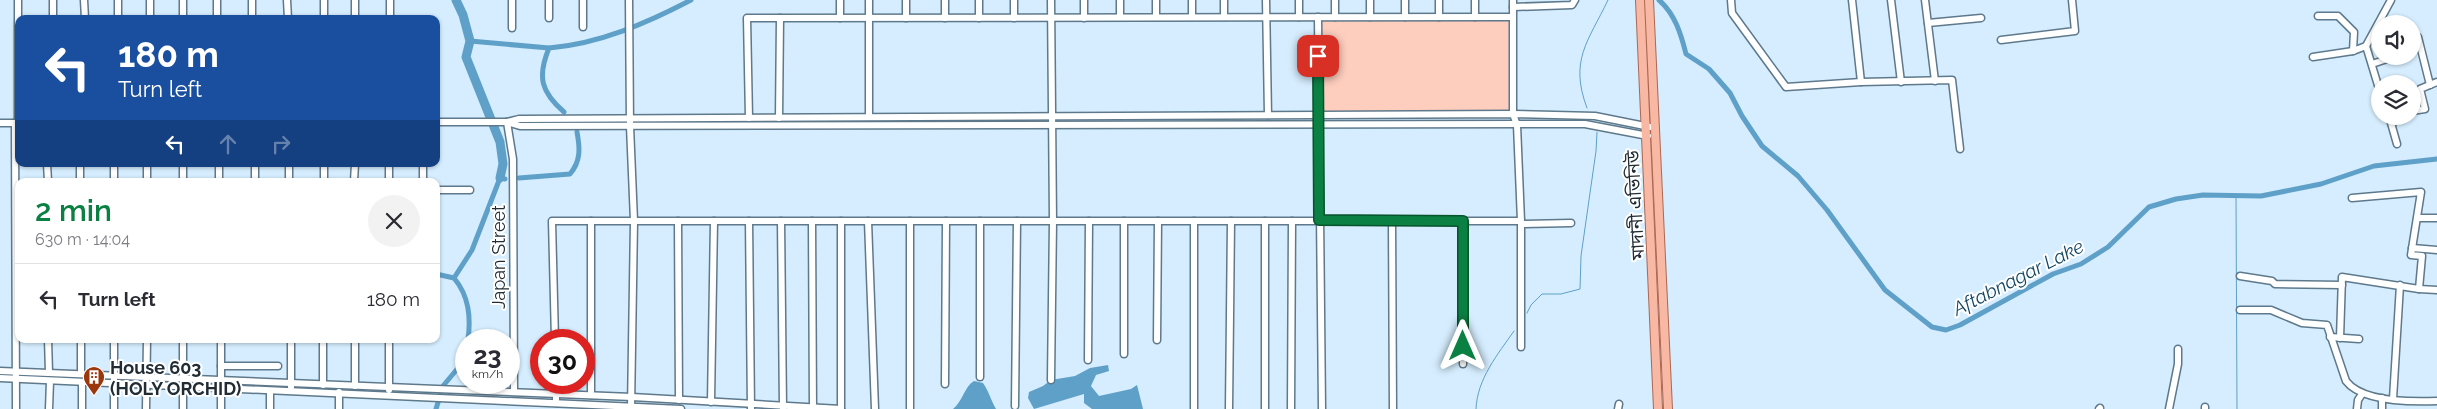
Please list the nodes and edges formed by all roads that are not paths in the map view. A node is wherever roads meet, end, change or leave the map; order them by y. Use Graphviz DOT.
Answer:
graph roads {
  1 [pos="18,0"];
  2 [pos="52,0"];
  3 [pos="84,0"];
  4 [pos="118,0"];
  5 [pos="150,0"];
  6 [pos="183,0"];
  7 [pos="217,0"];
  8 [pos="252,0"];
  9 [pos="288,0"];
  10 [pos="324,0"];
  11 [pos="355,0"];
  12 [pos="390,0"];
  13 [pos="512,0"];
  14 [pos="549,0"];
  15 [pos="584,0"];
  16 [pos="629,0"];
  17 [pos="840,0"];
  18 [pos="869,0"];
  19 [pos="906,0"];
  20 [pos="945,0"];
  21 [pos="979,0"];
  22 [pos="1014,0"];
  23 [pos="1050,0"];
  24 [pos="1084,0"];
  25 [pos="1120,0"];
  26 [pos="1156,0"];
  27 [pos="1192,0"];
  28 [pos="1224,0"];
  29 [pos="1266,0"];
  30 [pos="1299,0"];
  31 [pos="1335,0"];
  32 [pos="1370,0"];
  33 [pos="1405,0"];
  34 [pos="1439,0"];
  35 [pos="1476,0"];
  36 [pos="1575,0"];
  37 [pos="1640,0"];
  38 [pos="1649,0"];
  39 [pos="1731,0"];
  40 [pos="1852,0"];
  41 [pos="1891,0"];
  42 [pos="1925,0"];
  43 [pos="2072,0"];
  44 [pos="2391,0"];
  45 [pos="1513,3"];
  46 [pos="18,15"];
  47 [pos="53,15"];
  48 [pos="85,15"];
  49 [pos="118,15"];
  50 [pos="150,15"];
  51 [pos="182,15"];
  52 [pos="217,15"];
  53 [pos="252,15"];
  54 [pos="288,15"];
  55 [pos="324,15"];
  56 [pos="355,15"];
  57 [pos="390,15"];
  58 [pos="2318,16"];
  59 [pos="1120,17"];
  60 [pos="1156,17"];
  61 [pos="1192,17"];
  62 [pos="1224,17"];
  63 [pos="1266,17"];
  64 [pos="1299,17"];
  65 [pos="1318,17"];
  66 [pos="1335,17"];
  67 [pos="1370,17"];
  68 [pos="1405,17"];
  69 [pos="1439,17"];
  70 [pos="1475,17"];
  71 [pos="1512,17"];
  72 [pos="549,18"];
  73 [pos="780,18"];
  74 [pos="840,18"];
  75 [pos="869,18"];
  76 [pos="906,18"];
  77 [pos="945,18"];
  78 [pos="979,18"];
  79 [pos="1014,18"];
  80 [pos="1050,18"];
  81 [pos="1084,18"];
  82 [pos="1981,18"];
  83 [pos="1928,23"];
  84 [pos="512,28"];
  85 [pos="583,28"];
  86 [pos="2001,40"];
  87 [pos="2366,46"];
  88 [pos="2421,46"];
  89 [pos="2353,51"];
  90 [pos="2312,57"];
  91 [pos="2371,61"];
  92 [pos="1935,81"];
  93 [pos="1861,82"];
  94 [pos="1901,82"];
  95 [pos="2434,84"];
  96 [pos="2421,89"];
  97 [pos="2421,93"];
  98 [pos="2421,110"];
  99 [pos="1513,114"];
  100 [pos="1268,115"];
  101 [pos="1318,115"];
  102 [pos="1052,116"];
  103 [pos="869,117"];
  104 [pos="749,118"];
  105 [pos="779,118"];
  106 [pos="440,122"];
  107 [pos="506,122"];
  108 [pos="631,122"];
  109 [pos="0,123"];
  110 [pos="15,123"];
  111 [pos="1052,125"];
  112 [pos="1318,125"];
  113 [pos="1517,125"];
  114 [pos="2392,125"];
  115 [pos="1650,127"];
  116 [pos="1650,136"];
  117 [pos="2397,144"];
  118 [pos="1960,149"];
  119 [pos="440,190"];
  120 [pos="470,190"];
  121 [pos="2352,198"];
  122 [pos="2418,218"];
  123 [pos="2437,218"];
  124 [pos="1319,220"];
  125 [pos="591,221"];
  126 [pos="634,221"];
  127 [pos="678,221"];
  128 [pos="714,221"];
  129 [pos="750,221"];
  130 [pos="781,221"];
  131 [pos="812,221"];
  132 [pos="841,221"];
  133 [pos="868,221"];
  134 [pos="910,221"];
  135 [pos="946,221"];
  136 [pos="980,221"];
  137 [pos="1017,221"];
  138 [pos="1053,221"];
  139 [pos="1089,221"];
  140 [pos="1124,221"];
  141 [pos="1158,221"];
  142 [pos="1194,221"];
  143 [pos="1231,221"];
  144 [pos="1265,221"];
  145 [pos="1292,221"];
  146 [pos="1392,221"];
  147 [pos="1463,221"];
  148 [pos="1521,222"];
  149 [pos="1571,223"];
  150 [pos="2412,248"];
  151 [pos="2437,250"];
  152 [pos="1656,257"];
  153 [pos="2240,276"];
  154 [pos="2342,285"];
  155 [pos="2400,285"];
  156 [pos="2419,289"];
  157 [pos="2437,290"];
  158 [pos="2240,310"];
  159 [pos="514,329"];
  160 [pos="555,329"];
  161 [pos="2330,337"];
  162 [pos="2340,338"];
  163 [pos="2359,339"];
  164 [pos="1157,340"];
  165 [pos="16,343"];
  166 [pos="48,343"];
  167 [pos="81,343"];
  168 [pos="114,343"];
  169 [pos="147,343"];
  170 [pos="183,343"];
  171 [pos="221,343"];
  172 [pos="291,343"];
  173 [pos="323,343"];
  174 [pos="355,343"];
  175 [pos="389,343"];
  176 [pos="1521,347"];
  177 [pos="2178,349"];
  178 [pos="1124,354"];
  179 [pos="1088,360"];
  180 [pos="1463,364"];
  181 [pos="221,366"];
  182 [pos="278,366"];
  183 [pos="0,371"];
  184 [pos="49,373"];
  185 [pos="81,374"];
  186 [pos="16,376"];
  187 [pos="114,376"];
  188 [pos="146,377"];
  189 [pos="0,378"];
  190 [pos="980,378"];
  191 [pos="183,379"];
  192 [pos="221,380"];
  193 [pos="1051,380"];
  194 [pos="50,381"];
  195 [pos="82,382"];
  196 [pos="291,383"];
  197 [pos="114,384"];
  198 [pos="322,384"];
  199 [pos="945,384"];
  200 [pos="146,385"];
  201 [pos="339,385"];
  202 [pos="355,386"];
  203 [pos="183,387"];
  204 [pos="389,387"];
  205 [pos="221,388"];
  206 [pos="455,390"];
  207 [pos="270,391"];
  208 [pos="291,392"];
  209 [pos="520,392"];
  210 [pos="528,393"];
  211 [pos="339,394"];
  212 [pos="556,394"];
  213 [pos="565,394"];
  214 [pos="2362,394"];
  215 [pos="389,396"];
  216 [pos="591,396"];
  217 [pos="632,397"];
  218 [pos="2382,398"];
  219 [pos="2393,399"];
  220 [pos="679,400"];
  221 [pos="2437,401"];
  222 [pos="711,402"];
  223 [pos="556,404"];
  224 [pos="2427,405"];
  225 [pos="528,406"];
  226 [pos="564,406"];
  227 [pos="751,406"];
  228 [pos="1015,406"];
  229 [pos="600,407"];
  230 [pos="783,407"];
  231 [pos="631,408"];
  232 [pos="813,408"];
  233 [pos="910,408"];
  234 [pos="16,409"];
  235 [pos="49,409"];
  236 [pos="82,409"];
  237 [pos="114,409"];
  238 [pos="146,409"];
  239 [pos="183,409"];
  240 [pos="221,409"];
  241 [pos="270,409"];
  242 [pos="339,409"];
  243 [pos="667,409"];
  244 [pos="681,409"];
  245 [pos="841,409"];
  246 [pos="875,409"];
  247 [pos="1194,409"];
  248 [pos="1229,409"];
  249 [pos="1265,409"];
  250 [pos="1291,409"];
  251 [pos="1322,409"];
  252 [pos="1393,409"];
  253 [pos="1658,409"];
  254 [pos="1668,409"];
  255 [pos="2169,409"];
  256 [pos="2357,409"];
  257 [pos="2382,409"];
  1 -- 46 [label="street"];
  2 -- 47 [label="street"];
  3 -- 48 [label="street"];
  4 -- 49 [label="street"];
  5 -- 50 [label="street"];
  6 -- 51 [label="street"];
  7 -- 52 [label="street"];
  8 -- 53 [label="street"];
  9 -- 54 [label="street"];
  10 -- 55 [label="street"];
  11 -- 56 [label="street"];
  12 -- 57 [label="street"];
  13 -- 84 [label="street"];
  14 -- 72 [label="street"];
  15 -- 85 [label="street"];
  16 -- 108 [label="street"];
  17 -- 74 [label="street"];
  18 -- 75 [label="street"];
  19 -- 76 [label="street"];
  20 -- 77 [label="street"];
  21 -- 78 [label="street"];
  22 -- 79 [label="street"];
  23 -- 80 [label="street"];
  24 -- 81 [label="street"];
  25 -- 59 [label="street"];
  26 -- 60 [label="street"];
  27 -- 61 [label="street"];
  28 -- 62 [label="street"];
  29 -- 63 [label="street"];
  30 -- 64 [label="street"];
  31 -- 66 [label="street"];
  32 -- 67 [label="street"];
  33 -- 68 [label="street"];
  34 -- 69 [label="street"];
  35 -- 70 [label="street"];
  36 -- 45 [label="street"];
  37 -- 115 [label="main road, মাদানী এভিনিউ"];
  38 -- 115 [label="main road, মাদানী এভিনিউ"];
  39 -- 93 [label="street"];
  40 -- 93 [label="street"];
  41 -- 94 [label="street"];
  42 -- 83 [label="street"];
  43 -- 86 [label="street"];
  44 -- 87 [label="street"];
  45 -- 71 [label="street"];
  58 -- 89 [label="street"];
  59 -- 60 [label="street"];
  59 -- 81 [label="street"];
  60 -- 61 [label="street"];
  61 -- 62 [label="street"];
  62 -- 63 [label="street"];
  63 -- 64 [label="street"];
  63 -- 100 [label="street"];
  64 -- 65 [label="street"];
  65 -- 66 [label="street"];
  65 -- 101 [label="street"];
  66 -- 67 [label="street"];
  67 -- 68 [label="street"];
  68 -- 69 [label="street"];
  69 -- 70 [label="street"];
  70 -- 71 [label="street"];
  71 -- 99 [label="street"];
  73 -- 74 [label="street"];
  73 -- 104 [label="street"];
  73 -- 105 [label="street"];
  74 -- 75 [label="street"];
  75 -- 76 [label="street"];
  75 -- 103 [label="street"];
  76 -- 77 [label="street"];
  77 -- 78 [label="street"];
  78 -- 79 [label="street"];
  79 -- 80 [label="street"];
  80 -- 81 [label="street"];
  80 -- 102 [label="street"];
  82 -- 83 [label="street"];
  83 -- 92 [label="street"];
  87 -- 89 [label="street"];
  87 -- 91 [label="street"];
  88 -- 95 [label="street"];
  89 -- 90 [label="street"];
  92 -- 94 [label="street"];
  92 -- 118 [label="street"];
  93 -- 94 [label="street"];
  95 -- 96 [label="street"];
  97 -- 98 [label="street"];
  99 -- 101 [label="street"];
  99 -- 113 [label="street"];
  99 -- 115 [label="street"];
  100 -- 101 [label="street"];
  100 -- 102 [label="street"];
  101 -- 112 [label="street"];
  102 -- 103 [label="street"];
  102 -- 111 [label="street"];
  103 -- 105 [label="street"];
  104 -- 105 [label="street"];
  104 -- 108 [label="street"];
  106 -- 107 [label="street"];
  107 -- 108 [label="street"];
  107 -- 159 [label="street, Japan Street"];
  108 -- 111 [label="street"];
  108 -- 126 [label="street"];
  109 -- 110 [label="street"];
  111 -- 112 [label="street"];
  111 -- 138 [label="street"];
  112 -- 113 [label="street"];
  112 -- 124 [label="street"];
  113 -- 116 [label="street"];
  113 -- 148 [label="street"];
  114 -- 117 [label="street"];
  115 -- 116 [label="main road, মাদানী এভিনিউ"];
  116 -- 152 [label="main road, মাদানী এভিনিউ"];
  119 -- 120 [label="street"];
  121 -- 122 [label="street"];
  122 -- 123 [label="street"];
  122 -- 150 [label="street"];
  124 -- 145 [label="street"];
  124 -- 146 [label="street"];
  124 -- 251 [label="street"];
  125 -- 126 [label="street"];
  125 -- 160 [label="street"];
  125 -- 216 [label="street"];
  126 -- 127 [label="street"];
  126 -- 217 [label="street"];
  127 -- 128 [label="street"];
  127 -- 220 [label="street"];
  128 -- 129 [label="street"];
  128 -- 222 [label="street"];
  129 -- 130 [label="street"];
  129 -- 227 [label="street"];
  130 -- 131 [label="street"];
  130 -- 230 [label="street"];
  131 -- 132 [label="street"];
  131 -- 232 [label="street"];
  132 -- 133 [label="street"];
  132 -- 245 [label="street"];
  133 -- 134 [label="street"];
  133 -- 246 [label="street"];
  134 -- 135 [label="street"];
  134 -- 233 [label="street"];
  135 -- 136 [label="street"];
  135 -- 199 [label="street"];
  136 -- 137 [label="street"];
  136 -- 190 [label="street"];
  137 -- 138 [label="street"];
  137 -- 228 [label="street"];
  138 -- 139 [label="street"];
  138 -- 193 [label="street"];
  139 -- 140 [label="street"];
  139 -- 179 [label="street"];
  140 -- 141 [label="street"];
  140 -- 178 [label="street"];
  141 -- 142 [label="street"];
  141 -- 164 [label="street"];
  142 -- 143 [label="street"];
  142 -- 247 [label="street"];
  143 -- 144 [label="street"];
  143 -- 248 [label="street"];
  144 -- 145 [label="street"];
  144 -- 249 [label="street"];
  145 -- 250 [label="street"];
  146 -- 147 [label="street"];
  146 -- 252 [label="street"];
  147 -- 148 [label="street"];
  147 -- 180 [label="street"];
  148 -- 149 [label="street"];
  148 -- 176 [label="street"];
  150 -- 151 [label="street"];
  150 -- 156 [label="street"];
  152 -- 253 [label="main road, মাদানী এভিনিউ"];
  152 -- 254 [label="main road, মাদানী এভিনিউ"];
  153 -- 154 [label="street"];
  154 -- 155 [label="street"];
  154 -- 162 [label="street"];
  155 -- 156 [label="street"];
  155 -- 219 [label="street"];
  156 -- 157 [label="street"];
  158 -- 161 [label="street"];
  161 -- 162 [label="street"];
  161 -- 214 [label="street"];
  162 -- 163 [label="street"];
  165 -- 186 [label="street"];
  166 -- 184 [label="street"];
  167 -- 185 [label="street"];
  168 -- 187 [label="street"];
  169 -- 188 [label="street"];
  170 -- 191 [label="street"];
  171 -- 181 [label="street"];
  172 -- 196 [label="street"];
  173 -- 198 [label="street"];
  174 -- 202 [label="street"];
  175 -- 204 [label="street"];
  177 -- 255 [label="street"];
  181 -- 182 [label="street"];
  181 -- 192 [label="street"];
  183 -- 186 [label="street"];
  184 -- 185 [label="street"];
  184 -- 186 [label="street"];
  185 -- 187 [label="street"];
  186 -- 189 [label="street"];
  186 -- 194 [label="street"];
  186 -- 234 [label="street"];
  187 -- 188 [label="street"];
  187 -- 197 [label="street"];
  188 -- 191 [label="street"];
  188 -- 200 [label="street"];
  191 -- 192 [label="street"];
  191 -- 203 [label="street"];
  192 -- 196 [label="street"];
  192 -- 205 [label="street"];
  194 -- 195 [label="street"];
  194 -- 235 [label="street"];
  195 -- 197 [label="street"];
  195 -- 236 [label="street"];
  196 -- 198 [label="street"];
  196 -- 208 [label="street"];
  197 -- 200 [label="street"];
  197 -- 237 [label="street"];
  198 -- 201 [label="street"];
  200 -- 203 [label="street"];
  200 -- 238 [label="street"];
  201 -- 202 [label="street"];
  201 -- 211 [label="street"];
  202 -- 204 [label="street"];
  203 -- 205 [label="street"];
  203 -- 239 [label="street"];
  204 -- 206 [label="street"];
  204 -- 215 [label="street"];
  205 -- 207 [label="street"];
  205 -- 240 [label="street"];
  207 -- 208 [label="street"];
  207 -- 241 [label="street"];
  208 -- 211 [label="street"];
  209 -- 210 [label="street"];
  210 -- 225 [label="street"];
  211 -- 215 [label="street"];
  211 -- 242 [label="street"];
  212 -- 223 [label="street"];
  213 -- 216 [label="street"];
  213 -- 226 [label="street"];
  214 -- 218 [label="street"];
  214 -- 256 [label="street"];
  215 -- 225 [label="street"];
  216 -- 217 [label="street"];
  217 -- 220 [label="street"];
  217 -- 231 [label="street"];
  218 -- 219 [label="street"];
  218 -- 257 [label="street"];
  219 -- 224 [label="street"];
  220 -- 222 [label="street"];
  221 -- 224 [label="street"];
  222 -- 227 [label="street"];
  223 -- 225 [label="street"];
  223 -- 226 [label="street"];
  226 -- 229 [label="street"];
  227 -- 230 [label="street"];
  229 -- 231 [label="street"];
  230 -- 232 [label="street"];
  231 -- 243 [label="street"];
  232 -- 245 [label="street"];
  243 -- 244 [label="street"];
}
